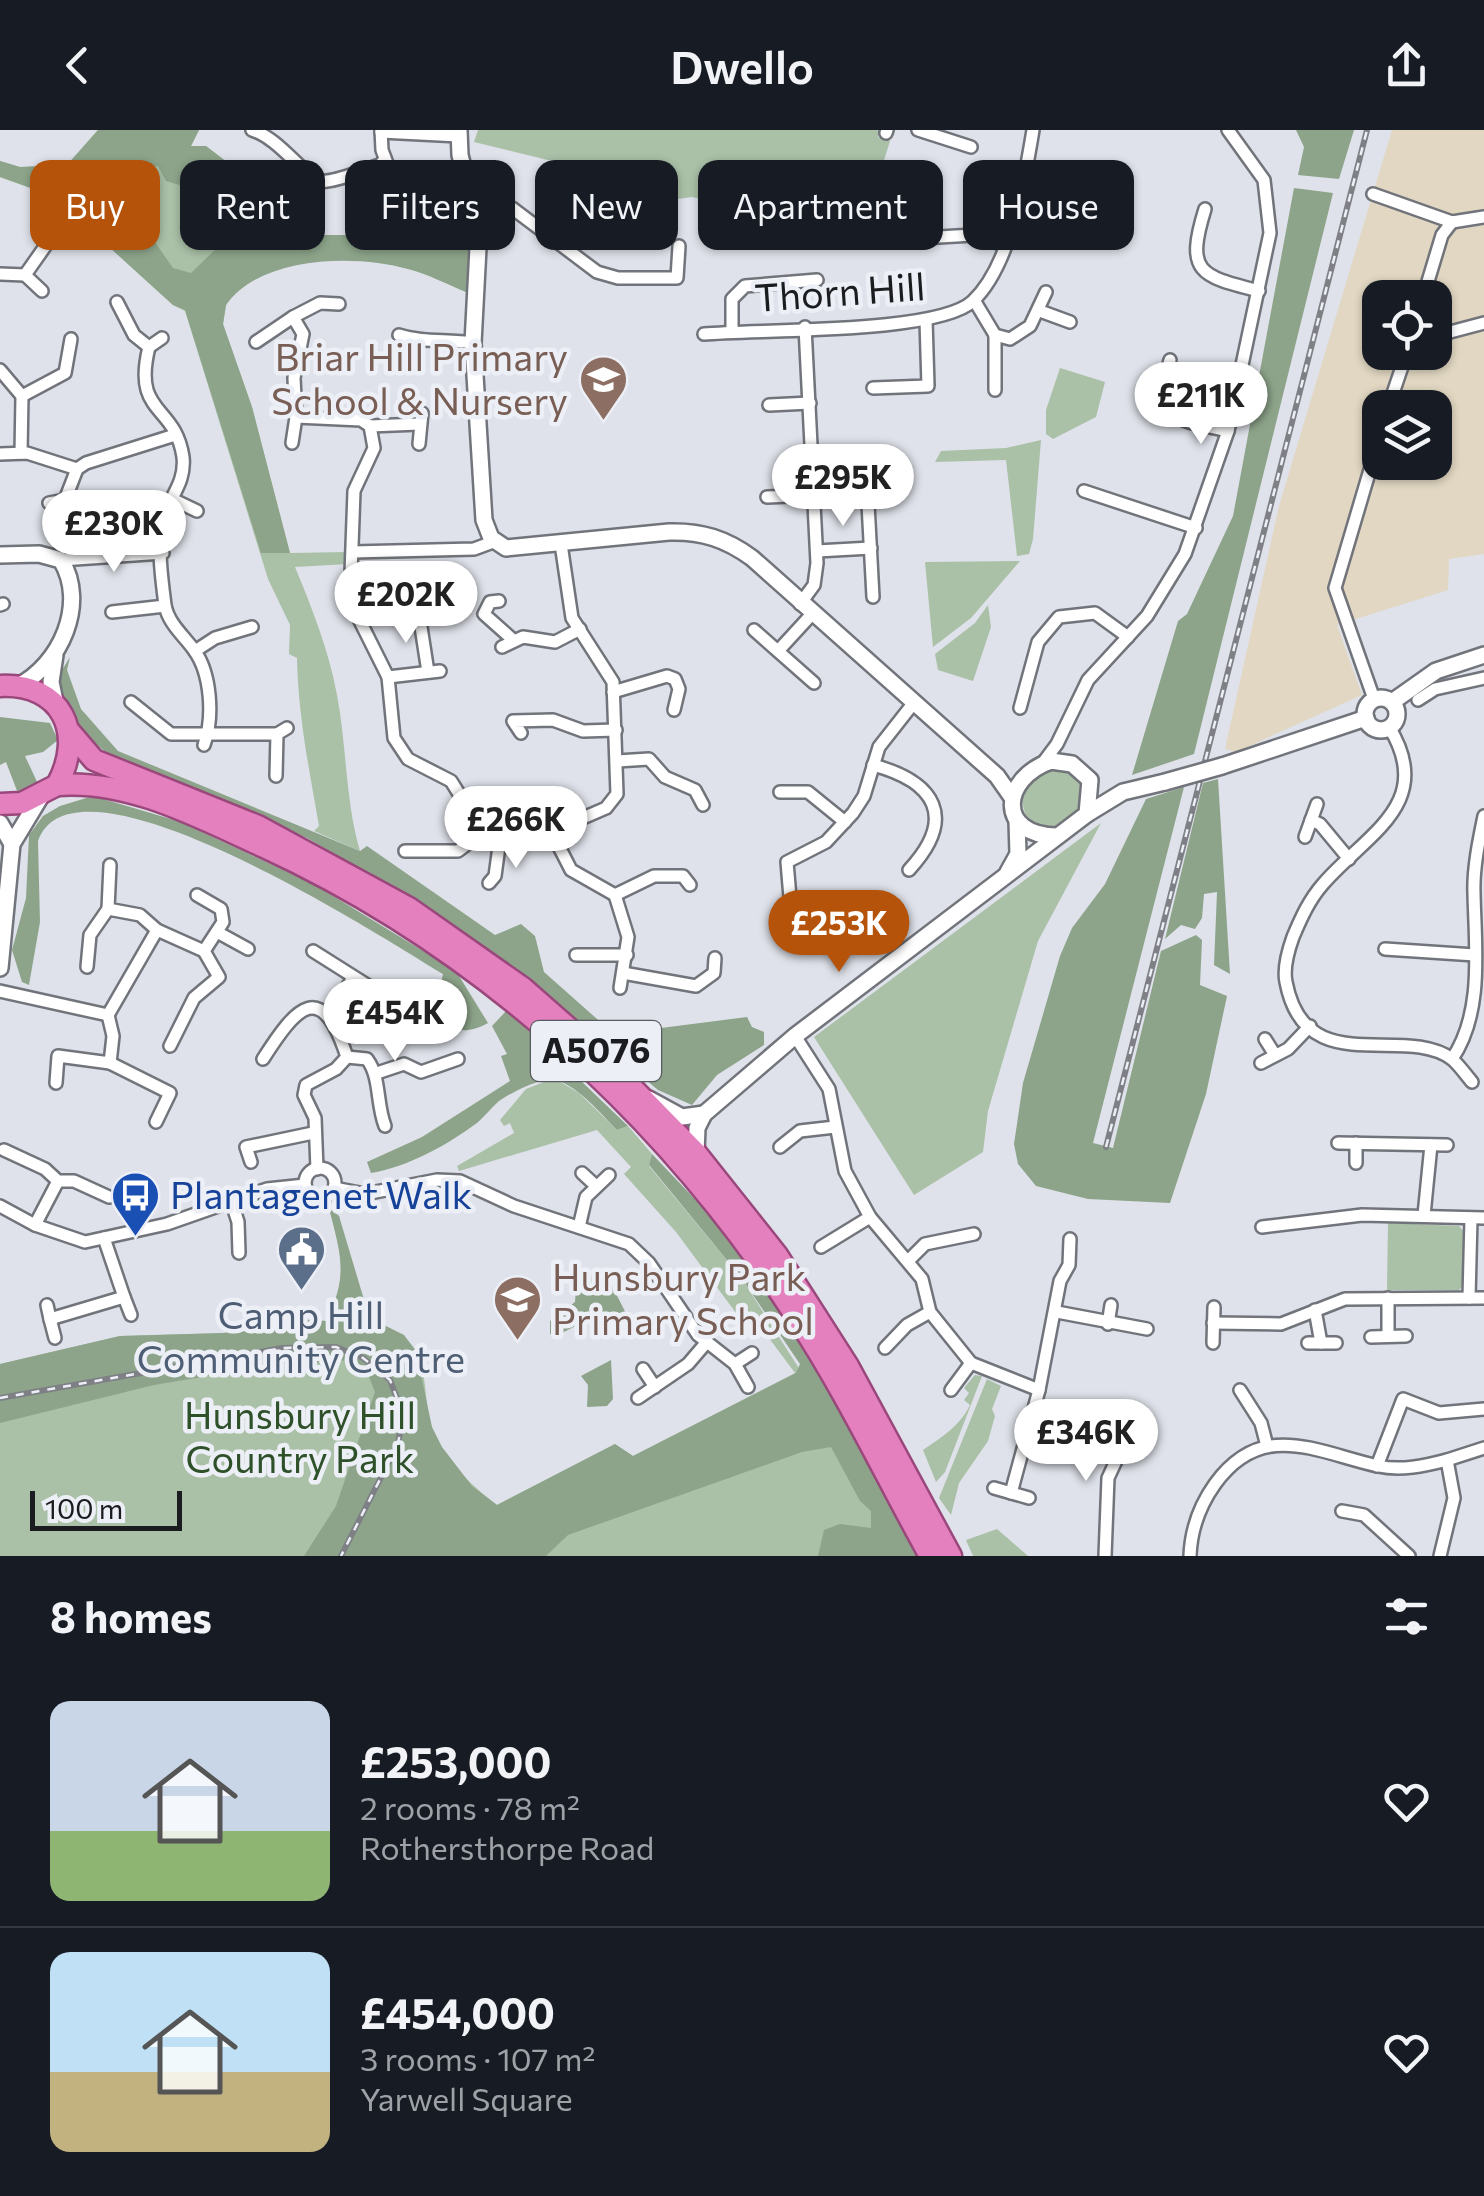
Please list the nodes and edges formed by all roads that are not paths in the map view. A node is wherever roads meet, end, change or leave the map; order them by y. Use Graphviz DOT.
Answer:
graph roads {
  1 [pos="252,130"];
  2 [pos="918,130"];
  3 [pos="1032,130"];
  4 [pos="1228,130"];
  5 [pos="381,131"];
  6 [pos="459,133"];
  7 [pos="972,147"];
  8 [pos="385,159"];
  9 [pos="295,160"];
  10 [pos="465,160"];
  11 [pos="1028,160"];
  12 [pos="325,181"];
  13 [pos="1373,194"];
  14 [pos="1205,209"];
  15 [pos="515,210"];
  16 [pos="1484,218"];
  17 [pos="1452,222"];
  18 [pos="1200,224"];
  19 [pos="1214,228"];
  20 [pos="679,246"];
  21 [pos="43,250"];
  22 [pos="479,250"];
  23 [pos="1002,250"];
  24 [pos="0,274"];
  25 [pos="25,275"];
  26 [pos="817,280"];
  27 [pos="1429,280"];
  28 [pos="1259,290"];
  29 [pos="42,291"];
  30 [pos="1046,292"];
  31 [pos="974,300"];
  32 [pos="117,302"];
  33 [pos="339,304"];
  34 [pos="1040,311"];
  35 [pos="294,317"];
  36 [pos="926,320"];
  37 [pos="1070,322"];
  38 [pos="1484,323"];
  39 [pos="806,327"];
  40 [pos="732,331"];
  41 [pos="1452,331"];
  42 [pos="704,334"];
  43 [pos="399,335"];
  44 [pos="995,335"];
  45 [pos="71,338"];
  46 [pos="162,338"];
  47 [pos="256,342"];
  48 [pos="473,343"];
  49 [pos="149,348"];
  50 [pos="1170,360"];
  51 [pos="2,364"];
  52 [pos="61,377"];
  53 [pos="991,383"];
  54 [pos="73,384"];
  55 [pos="873,388"];
  56 [pos="22,396"];
  57 [pos="810,403"];
  58 [pos="768,405"];
  59 [pos="296,417"];
  60 [pos="370,426"];
  61 [pos="1228,431"];
  62 [pos="175,435"];
  63 [pos="292,443"];
  64 [pos="419,444"];
  65 [pos="21,453"];
  66 [pos="0,454"];
  67 [pos="77,469"];
  68 [pos="1367,480"];
  69 [pos="814,495"];
  70 [pos="767,498"];
  71 [pos="885,498"];
  72 [pos="1089,498"];
  73 [pos="174,500"];
  74 [pos="49,502"];
  75 [pos="198,511"];
  76 [pos="1196,528"];
  77 [pos="493,542"];
  78 [pos="561,544"];
  79 [pos="870,548"];
  80 [pos="817,551"];
  81 [pos="353,552"];
  82 [pos="163,553"];
  83 [pos="0,556"];
  84 [pos="61,560"];
  85 [pos="887,582"];
  86 [pos="872,583"];
  87 [pos="873,598"];
  88 [pos="499,601"];
  89 [pos="165,606"];
  90 [pos="806,609"];
  91 [pos="112,612"];
  92 [pos="420,614"];
  93 [pos="252,627"];
  94 [pos="580,629"];
  95 [pos="754,630"];
  96 [pos="1128,637"];
  97 [pos="195,651"];
  98 [pos="778,651"];
  99 [pos="1484,655"];
  100 [pos="55,656"];
  101 [pos="681,662"];
  102 [pos="388,677"];
  103 [pos="671,678"];
  104 [pos="1484,678"];
  105 [pos="814,683"];
  106 [pos="5,686"];
  107 [pos="614,692"];
  108 [pos="1374,699"];
  109 [pos="1418,700"];
  110 [pos="132,702"];
  111 [pos="1392,702"];
  112 [pos="912,705"];
  113 [pos="57,708"];
  114 [pos="1020,708"];
  115 [pos="674,710"];
  116 [pos="151,717"];
  117 [pos="1366,718"];
  118 [pos="1066,726"];
  119 [pos="1389,727"];
  120 [pos="143,730"];
  121 [pos="616,730"];
  122 [pos="70,732"];
  123 [pos="521,733"];
  124 [pos="206,739"];
  125 [pos="617,761"];
  126 [pos="1042,764"];
  127 [pos="1072,764"];
  128 [pos="874,766"];
  129 [pos="276,776"];
  130 [pos="996,776"];
  131 [pos="1022,779"];
  132 [pos="1090,780"];
  133 [pos="49,791"];
  134 [pos="780,792"];
  135 [pos="1123,792"];
  136 [pos="1010,796"];
  137 [pos="0,804"];
  138 [pos="1317,804"];
  139 [pos="703,805"];
  140 [pos="1087,814"];
  141 [pos="1484,816"];
  142 [pos="1311,820"];
  143 [pos="1018,821"];
  144 [pos="845,822"];
  145 [pos="0,823"];
  146 [pos="551,831"];
  147 [pos="483,832"];
  148 [pos="1057,836"];
  149 [pos="1305,837"];
  150 [pos="500,840"];
  151 [pos="12,844"];
  152 [pos="404,851"];
  153 [pos="1349,859"];
  154 [pos="110,865"];
  155 [pos="910,870"];
  156 [pos="1006,875"];
  157 [pos="489,883"];
  158 [pos="690,885"];
  159 [pos="198,895"];
  160 [pos="614,895"];
  161 [pos="108,909"];
  162 [pos="157,930"];
  163 [pos="216,932"];
  164 [pos="794,945"];
  165 [pos="248,948"];
  166 [pos="1384,948"];
  167 [pos="204,951"];
  168 [pos="314,951"];
  169 [pos="626,954"];
  170 [pos="576,956"];
  171 [pos="1475,956"];
  172 [pos="715,958"];
  173 [pos="86,967"];
  174 [pos="0,968"];
  175 [pos="623,973"];
  176 [pos="353,978"];
  177 [pos="620,988"];
  178 [pos="0,992"];
  179 [pos="389,999"];
  180 [pos="1479,1002"];
  181 [pos="108,1014"];
  182 [pos="329,1015"];
  183 [pos="1310,1026"];
  184 [pos="795,1036"];
  185 [pos="1266,1039"];
  186 [pos="170,1046"];
  187 [pos="1275,1055"];
  188 [pos="347,1057"];
  189 [pos="263,1059"];
  190 [pos="1452,1059"];
  191 [pos="458,1060"];
  192 [pos="110,1062"];
  193 [pos="1261,1063"];
  194 [pos="377,1073"];
  195 [pos="1472,1082"];
  196 [pos="56,1083"];
  197 [pos="642,1096"];
  198 [pos="704,1114"];
  199 [pos="156,1122"];
  200 [pos="385,1126"];
  201 [pos="835,1127"];
  202 [pos="312,1133"];
  203 [pos="1338,1143"];
  204 [pos="1356,1143"];
  205 [pos="1430,1145"];
  206 [pos="1447,1145"];
  207 [pos="780,1147"];
  208 [pos="4,1150"];
  209 [pos="696,1152"];
  210 [pos="251,1162"];
  211 [pos="1356,1163"];
  212 [pos="317,1169"];
  213 [pos="582,1173"];
  214 [pos="609,1176"];
  215 [pos="58,1181"];
  216 [pos="305,1186"];
  217 [pos="596,1186"];
  218 [pos="334,1188"];
  219 [pos="109,1197"];
  220 [pos="231,1200"];
  221 [pos="0,1206"];
  222 [pos="1424,1215"];
  223 [pos="870,1217"];
  224 [pos="1477,1218"];
  225 [pos="34,1224"];
  226 [pos="579,1227"];
  227 [pos="1262,1227"];
  228 [pos="974,1234"];
  229 [pos="104,1238"];
  230 [pos="1070,1239"];
  231 [pos="821,1247"];
  232 [pos="239,1253"];
  233 [pos="908,1261"];
  234 [pos="124,1298"];
  235 [pos="1388,1298"];
  236 [pos="1469,1298"];
  237 [pos="1484,1298"];
  238 [pos="1111,1304"];
  239 [pos="1214,1307"];
  240 [pos="1315,1310"];
  241 [pos="930,1312"];
  242 [pos="1057,1312"];
  243 [pos="130,1315"];
  244 [pos="1213,1323"];
  245 [pos="1108,1324"];
  246 [pos="1147,1329"];
  247 [pos="1388,1336"];
  248 [pos="1406,1336"];
  249 [pos="1371,1337"];
  250 [pos="55,1338"];
  251 [pos="706,1343"];
  252 [pos="1336,1343"];
  253 [pos="1212,1344"];
  254 [pos="885,1348"];
  255 [pos="752,1353"];
  256 [pos="971,1363"];
  257 [pos="735,1364"];
  258 [pos="644,1369"];
  259 [pos="1410,1385"];
  260 [pos="748,1386"];
  261 [pos="655,1387"];
  262 [pos="951,1390"];
  263 [pos="1039,1390"];
  264 [pos="1247,1393"];
  265 [pos="1467,1395"];
  266 [pos="638,1398"];
  267 [pos="1404,1400"];
  268 [pos="1484,1409"];
  269 [pos="1470,1411"];
  270 [pos="1111,1424"];
  271 [pos="1266,1446"];
  272 [pos="1484,1448"];
  273 [pos="1447,1460"];
  274 [pos="1377,1466"];
  275 [pos="994,1488"];
  276 [pos="1011,1493"];
  277 [pos="1029,1498"];
  278 [pos="1342,1512"];
  279 [pos="930,1556"];
  280 [pos="951,1556"];
  281 [pos="1105,1556"];
  282 [pos="1190,1556"];
  283 [pos="1409,1556"];
  284 [pos="1440,1556"];
  1 -- 9 [label="street"];
  2 -- 7 [label="street"];
  3 -- 11 [label="street, Thorn Hill"];
  4 -- 28 [label="street"];
  5 -- 6 [label="street"];
  5 -- 8 [label="street"];
  6 -- 10 [label="street"];
  8 -- 12 [label="street"];
  13 -- 17 [label="street"];
  14 -- 18 [label="street"];
  15 -- 20 [label="street"];
  16 -- 17 [label="street"];
  17 -- 27 [label="street"];
  18 -- 19 [label="street"];
  18 -- 28 [label="street"];
  21 -- 25 [label="street"];
  22 -- 48 [label="street"];
  23 -- 31 [label="street, Thorn Hill"];
  24 -- 25 [label="street"];
  25 -- 29 [label="street"];
  26 -- 40 [label="street"];
  28 -- 61 [label="street"];
  30 -- 34 [label="street"];
  31 -- 36 [label="street, Thorn Hill"];
  31 -- 44 [label="street"];
  32 -- 49 [label="street"];
  33 -- 35 [label="street"];
  34 -- 37 [label="street"];
  34 -- 44 [label="street"];
  35 -- 47 [label="street"];
  35 -- 59 [label="street"];
  36 -- 39 [label="street, Thorn Hill"];
  36 -- 55 [label="street"];
  38 -- 41 [label="street"];
  39 -- 40 [label="street, Thorn Hill"];
  39 -- 57 [label="street"];
  40 -- 42 [label="street, Thorn Hill"];
  43 -- 48 [label="street"];
  44 -- 53 [label="street"];
  45 -- 52 [label="street"];
  46 -- 49 [label="street"];
  48 -- 77 [label="street"];
  49 -- 62 [label="street"];
  50 -- 61 [label="street"];
  51 -- 56 [label="street"];
  52 -- 54 [label="street"];
  52 -- 56 [label="street"];
  56 -- 65 [label="street"];
  57 -- 58 [label="street"];
  57 -- 69 [label="street"];
  59 -- 60 [label="street"];
  59 -- 63 [label="street"];
  60 -- 64 [label="street"];
  60 -- 81 [label="street"];
  61 -- 76 [label="street"];
  62 -- 67 [label="street"];
  62 -- 73 [label="street"];
  65 -- 66 [label="street"];
  65 -- 67 [label="street"];
  67 -- 74 [label="street"];
  68 -- 108 [label="street"];
  69 -- 70 [label="street"];
  69 -- 80 [label="street"];
  71 -- 79 [label="street"];
  72 -- 76 [label="street"];
  73 -- 75 [label="street"];
  73 -- 82 [label="street"];
  76 -- 96 [label="street"];
  77 -- 78 [label="street"];
  77 -- 81 [label="street"];
  78 -- 90 [label="street"];
  78 -- 94 [label="street"];
  79 -- 80 [label="street"];
  79 -- 86 [label="street"];
  80 -- 90 [label="street"];
  81 -- 102 [label="street"];
  82 -- 84 [label="street"];
  82 -- 89 [label="street"];
  83 -- 84 [label="street"];
  84 -- 100 [label="street"];
  85 -- 86 [label="street"];
  86 -- 87 [label="street"];
  88 -- 94 [label="street"];
  89 -- 91 [label="street"];
  89 -- 97 [label="street"];
  90 -- 98 [label="street"];
  90 -- 112 [label="street"];
  92 -- 102 [label="street"];
  93 -- 97 [label="street"];
  94 -- 107 [label="street"];
  95 -- 98 [label="street"];
  96 -- 114 [label="street"];
  96 -- 118 [label="street"];
  97 -- 124 [label="street"];
  98 -- 105 [label="street"];
  99 -- 111 [label="street"];
  100 -- 106 [label="street"];
  100 -- 113 [label="street"];
  101 -- 103 [label="street"];
  102 -- 147 [label="street"];
  103 -- 107 [label="street"];
  103 -- 115 [label="street"];
  104 -- 109 [label="street"];
  106 -- 113 [label="highway"];
  107 -- 121 [label="street"];
  108 -- 111 [label="street"];
  108 -- 117 [label="street"];
  110 -- 116 [label="street"];
  111 -- 119 [label="street"];
  112 -- 128 [label="street"];
  112 -- 130 [label="street"];
  113 -- 122 [label="highway"];
  116 -- 120 [label="street"];
  116 -- 124 [label="street"];
  117 -- 119 [label="street"];
  117 -- 135 [label="street, bridge"];
  118 -- 126 [label="street"];
  118 -- 127 [label="street"];
  119 -- 153 [label="street"];
  121 -- 123 [label="street"];
  121 -- 125 [label="street"];
  122 -- 133 [label="highway"];
  122 -- 197 [label="highway, A5076"];
  124 -- 129 [label="street"];
  125 -- 139 [label="street"];
  125 -- 146 [label="street"];
  126 -- 127 [label="street"];
  126 -- 131 [label="street"];
  127 -- 132 [label="street"];
  128 -- 144 [label="street"];
  128 -- 155 [label="street"];
  130 -- 131 [label="street"];
  130 -- 136 [label="street"];
  131 -- 136 [label="street"];
  132 -- 135 [label="street"];
  132 -- 140 [label="street"];
  133 -- 137 [label="highway"];
  133 -- 151 [label="street"];
  133 -- 279 [label="highway, A5076"];
  134 -- 144 [label="street"];
  135 -- 140 [label="street"];
  136 -- 143 [label="street"];
  138 -- 142 [label="street"];
  140 -- 148 [label="street"];
  141 -- 171 [label="street"];
  142 -- 149 [label="street"];
  142 -- 153 [label="street"];
  143 -- 148 [label="street"];
  143 -- 156 [label="street"];
  144 -- 164 [label="street"];
  145 -- 151 [label="street"];
  146 -- 150 [label="street"];
  146 -- 160 [label="street"];
  147 -- 150 [label="street"];
  147 -- 152 [label="street"];
  148 -- 156 [label="street"];
  150 -- 157 [label="street"];
  151 -- 174 [label="street"];
  153 -- 183 [label="street"];
  154 -- 161 [label="street"];
  156 -- 184 [label="street"];
  158 -- 160 [label="street"];
  159 -- 163 [label="street"];
  160 -- 169 [label="street"];
  161 -- 162 [label="street"];
  161 -- 173 [label="street"];
  162 -- 167 [label="street"];
  162 -- 181 [label="street"];
  163 -- 165 [label="street"];
  163 -- 167 [label="street"];
  166 -- 171 [label="street"];
  167 -- 186 [label="street"];
  168 -- 176 [label="street"];
  169 -- 170 [label="street"];
  169 -- 175 [label="street"];
  171 -- 180 [label="street"];
  172 -- 175 [label="street"];
  175 -- 177 [label="street"];
  176 -- 179 [label="street"];
  176 -- 182 [label="street"];
  178 -- 181 [label="street"];
  180 -- 190 [label="street"];
  181 -- 192 [label="street"];
  182 -- 188 [label="street"];
  182 -- 189 [label="street"];
  183 -- 187 [label="street"];
  183 -- 190 [label="street"];
  184 -- 198 [label="street"];
  184 -- 201 [label="street"];
  185 -- 187 [label="street"];
  187 -- 193 [label="street"];
  188 -- 194 [label="street"];
  188 -- 202 [label="street"];
  190 -- 195 [label="street"];
  191 -- 194 [label="street"];
  192 -- 196 [label="street"];
  192 -- 199 [label="street"];
  194 -- 200 [label="street"];
  197 -- 198 [label="street"];
  197 -- 209 [label="highway, A5076"];
  198 -- 209 [label="street"];
  201 -- 207 [label="street"];
  201 -- 223 [label="street"];
  202 -- 210 [label="street"];
  202 -- 212 [label="street"];
  203 -- 204 [label="street"];
  204 -- 205 [label="street"];
  204 -- 211 [label="street"];
  205 -- 206 [label="street"];
  205 -- 222 [label="street"];
  208 -- 215 [label="street"];
  209 -- 280 [label="highway, A5076"];
  212 -- 216 [label="street"];
  212 -- 218 [label="street"];
  213 -- 217 [label="street"];
  214 -- 217 [label="street"];
  215 -- 219 [label="street"];
  215 -- 225 [label="street"];
  216 -- 218 [label="street"];
  216 -- 220 [label="street"];
  217 -- 226 [label="street"];
  218 -- 226 [label="street"];
  220 -- 229 [label="street"];
  220 -- 232 [label="street"];
  221 -- 225 [label="street"];
  222 -- 224 [label="street"];
  222 -- 227 [label="street"];
  223 -- 231 [label="street"];
  223 -- 233 [label="street"];
  224 -- 236 [label="street"];
  225 -- 229 [label="street"];
  226 -- 251 [label="street"];
  228 -- 233 [label="street"];
  229 -- 234 [label="street"];
  230 -- 242 [label="street"];
  233 -- 241 [label="street"];
  234 -- 243 [label="street"];
  234 -- 250 [label="street"];
  235 -- 236 [label="street"];
  235 -- 240 [label="street"];
  235 -- 247 [label="street"];
  236 -- 237 [label="street"];
  238 -- 245 [label="street"];
  239 -- 244 [label="street"];
  240 -- 244 [label="street"];
  240 -- 252 [label="street"];
  241 -- 254 [label="street"];
  241 -- 256 [label="street"];
  242 -- 245 [label="street"];
  242 -- 263 [label="street"];
  244 -- 253 [label="street"];
  245 -- 246 [label="street"];
  247 -- 248 [label="street"];
  247 -- 249 [label="street"];
  251 -- 257 [label="street"];
  251 -- 261 [label="street"];
  255 -- 257 [label="street"];
  256 -- 262 [label="street"];
  256 -- 263 [label="street"];
  257 -- 260 [label="street"];
  258 -- 261 [label="street"];
  259 -- 267 [label="street"];
  261 -- 266 [label="street"];
  263 -- 276 [label="street"];
  264 -- 271 [label="street"];
  265 -- 269 [label="street"];
  267 -- 269 [label="street"];
  267 -- 274 [label="street"];
  268 -- 269 [label="street"];
  270 -- 281 [label="street"];
  271 -- 274 [label="street"];
  271 -- 282 [label="street"];
  272 -- 273 [label="street"];
  273 -- 274 [label="street"];
  273 -- 284 [label="street"];
  275 -- 276 [label="street"];
  276 -- 277 [label="street"];
  278 -- 283 [label="street"];
}
